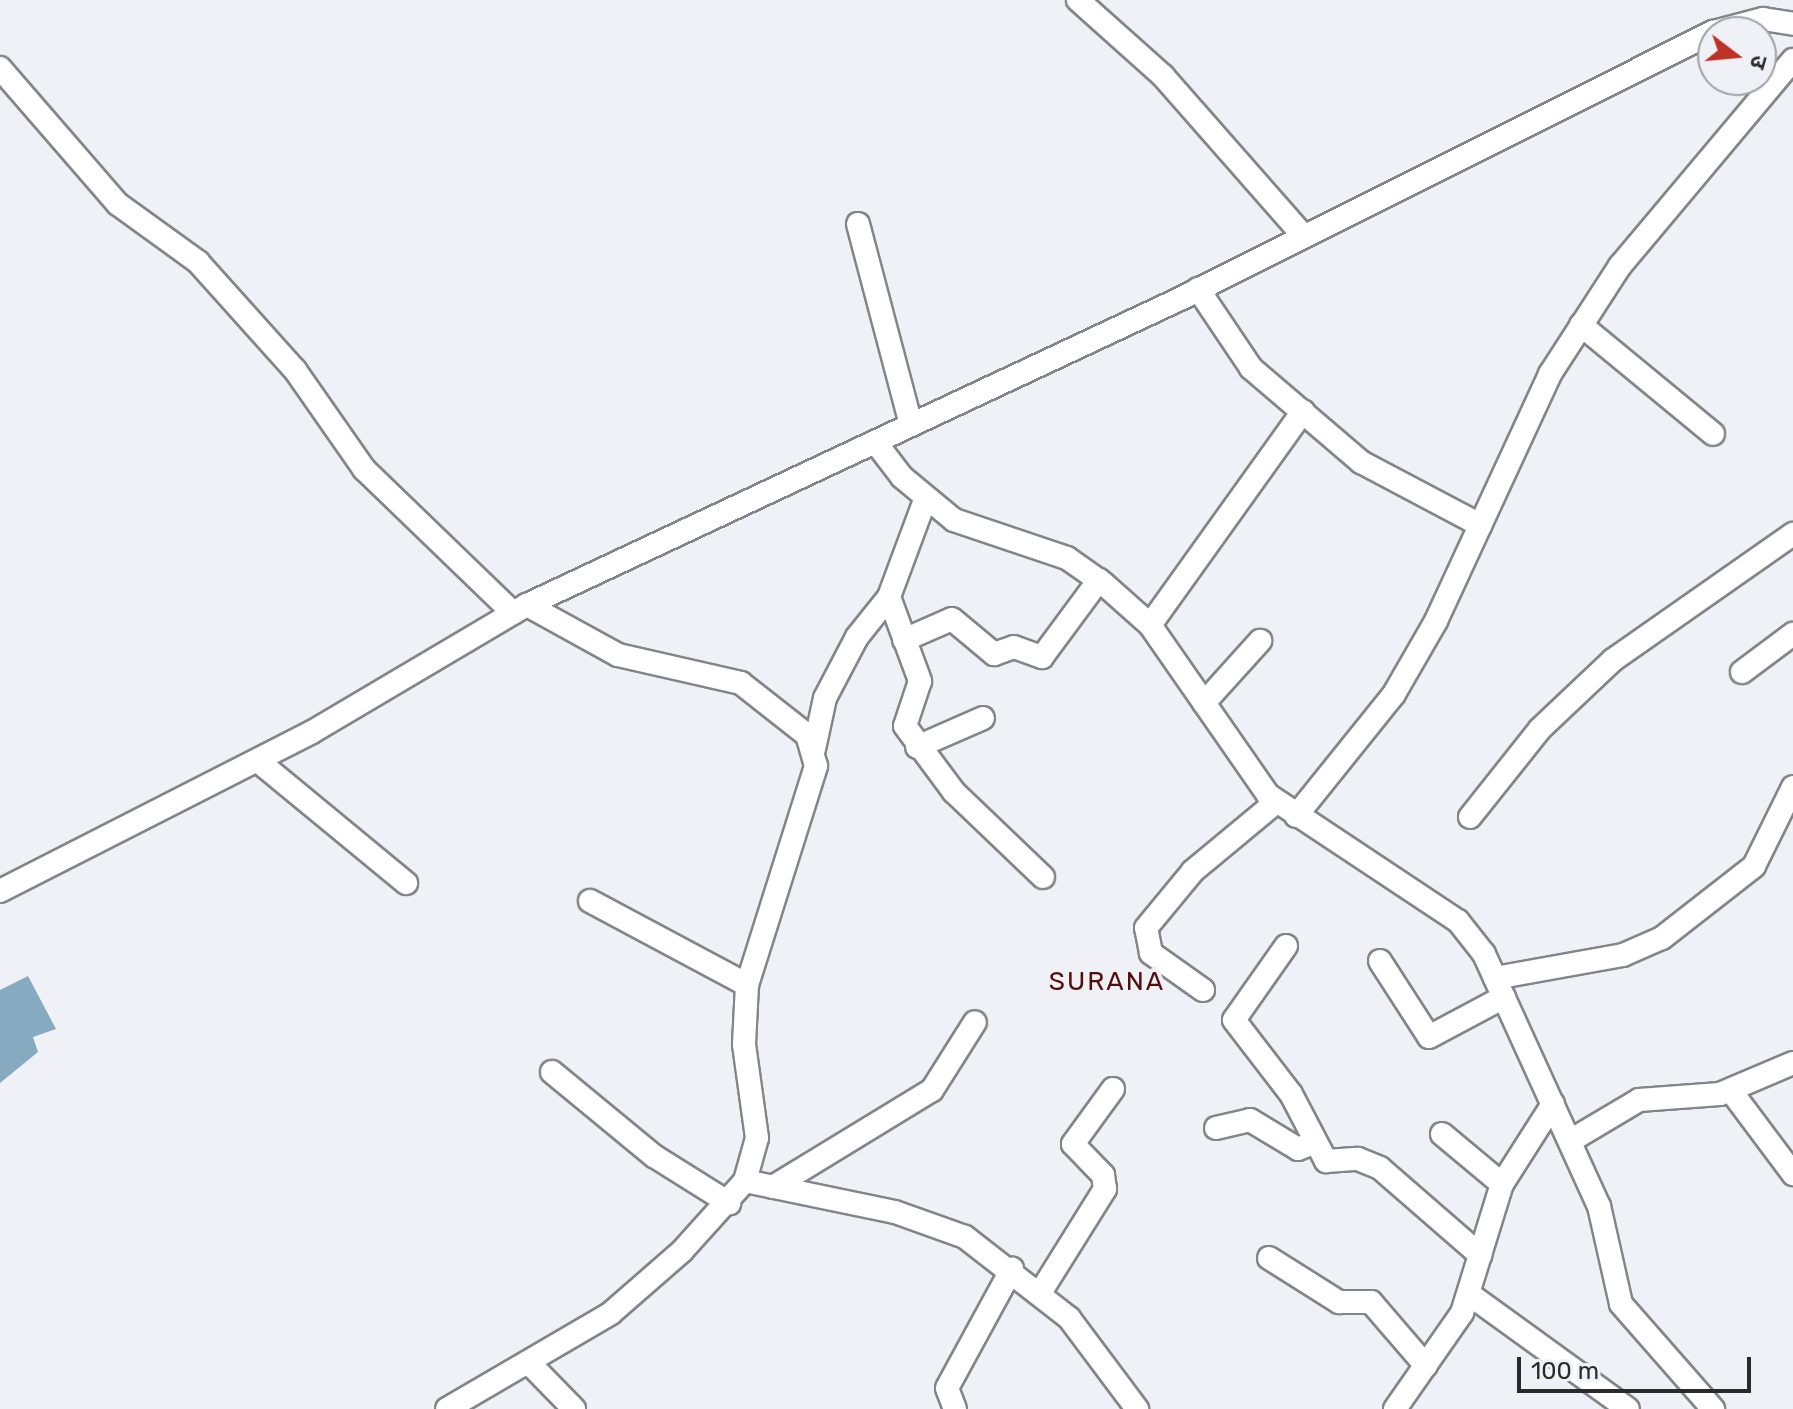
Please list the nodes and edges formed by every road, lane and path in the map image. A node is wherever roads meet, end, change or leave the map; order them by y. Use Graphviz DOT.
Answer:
graph roads {
  1 [pos="1078,0"];
  2 [pos="1697,40"];
  3 [pos="1793,60"];
  4 [pos="0,68"];
  5 [pos="858,224"];
  6 [pos="1302,234"];
  7 [pos="1198,289"];
  8 [pos="1581,325"];
  9 [pos="1303,411"];
  10 [pos="911,425"];
  11 [pos="1713,434"];
  12 [pos="876,443"];
  13 [pos="925,500"];
  14 [pos="1480,525"];
  15 [pos="1793,534"];
  16 [pos="1099,580"];
  17 [pos="889,597"];
  18 [pos="520,609"];
  19 [pos="1150,625"];
  20 [pos="1793,634"];
  21 [pos="904,640"];
  22 [pos="1260,641"];
  23 [pos="1742,672"];
  24 [pos="1204,703"];
  25 [pos="983,718"];
  26 [pos="917,747"];
  27 [pos="814,749"];
  28 [pos="258,761"];
  29 [pos="1793,787"];
  30 [pos="1276,802"];
  31 [pos="1296,816"];
  32 [pos="1470,817"];
  33 [pos="1786,830"];
  34 [pos="1043,877"];
  35 [pos="406,883"];
  36 [pos="0,891"];
  37 [pos="590,901"];
  38 [pos="1286,946"];
  39 [pos="1380,961"];
  40 [pos="747,985"];
  41 [pos="1499,988"];
  42 [pos="1203,990"];
  43 [pos="975,1022"];
  44 [pos="1793,1063"];
  45 [pos="552,1072"];
  46 [pos="1113,1089"];
  47 [pos="1731,1091"];
  48 [pos="1553,1104"];
  49 [pos="1216,1128"];
  50 [pos="1442,1134"];
  51 [pos="1570,1141"];
  52 [pos="1315,1142"];
  53 [pos="1793,1174"];
  54 [pos="745,1181"];
  55 [pos="1502,1184"];
  56 [pos="773,1187"];
  57 [pos="729,1203"];
  58 [pos="1480,1255"];
  59 [pos="1269,1258"];
  60 [pos="1012,1269"];
  61 [pos="1040,1293"];
  62 [pos="1469,1294"];
  63 [pos="530,1364"];
  64 [pos="1426,1366"];
  65 [pos="447,1409"];
  66 [pos="574,1409"];
  67 [pos="955,1409"];
  68 [pos="1137,1409"];
  69 [pos="1395,1409"];
  70 [pos="1628,1409"];
  71 [pos="1713,1409"];
  1 -- 6 [label="street"];
  2 -- 6 [label="street"];
  3 -- 8 [label="street"];
  4 -- 18 [label="street"];
  5 -- 10 [label="street"];
  6 -- 7 [label="street"];
  7 -- 9 [label="street"];
  7 -- 10 [label="street"];
  8 -- 11 [label="street"];
  8 -- 14 [label="street"];
  9 -- 14 [label="street"];
  9 -- 19 [label="street"];
  10 -- 12 [label="street"];
  12 -- 13 [label="street"];
  12 -- 18 [label="street"];
  13 -- 16 [label="street"];
  13 -- 17 [label="street"];
  14 -- 31 [label="street"];
  15 -- 32 [label="street"];
  16 -- 19 [label="street"];
  16 -- 21 [label="street"];
  17 -- 21 [label="street"];
  17 -- 27 [label="street"];
  18 -- 27 [label="street"];
  18 -- 28 [label="street"];
  19 -- 24 [label="street"];
  20 -- 23 [label="street"];
  21 -- 26 [label="street"];
  22 -- 24 [label="street"];
  24 -- 30 [label="street"];
  25 -- 26 [label="street"];
  26 -- 34 [label="street"];
  27 -- 40 [label="street"];
  28 -- 35 [label="street"];
  28 -- 36 [label="street"];
  29 -- 33 [label="street"];
  30 -- 31 [label="street"];
  30 -- 42 [label="street"];
  31 -- 41 [label="street"];
  33 -- 41 [label="street"];
  37 -- 40 [label="street"];
  38 -- 52 [label="street"];
  39 -- 41 [label="street"];
  40 -- 54 [label="street"];
  41 -- 48 [label="street"];
  43 -- 56 [label="street"];
  44 -- 47 [label="street"];
  45 -- 57 [label="street"];
  46 -- 61 [label="street"];
  47 -- 51 [label="street"];
  47 -- 53 [label="street"];
  48 -- 51 [label="street"];
  48 -- 55 [label="street"];
  49 -- 52 [label="street"];
  50 -- 55 [label="street"];
  51 -- 71 [label="street"];
  52 -- 58 [label="street"];
  54 -- 56 [label="street"];
  54 -- 57 [label="street"];
  55 -- 58 [label="street"];
  56 -- 60 [label="street"];
  57 -- 63 [label="street"];
  58 -- 62 [label="street"];
  59 -- 64 [label="street"];
  60 -- 61 [label="street"];
  60 -- 67 [label="street"];
  61 -- 68 [label="street"];
  62 -- 64 [label="street"];
  62 -- 70 [label="street"];
  63 -- 65 [label="street"];
  63 -- 66 [label="street"];
  64 -- 69 [label="street"];
}
